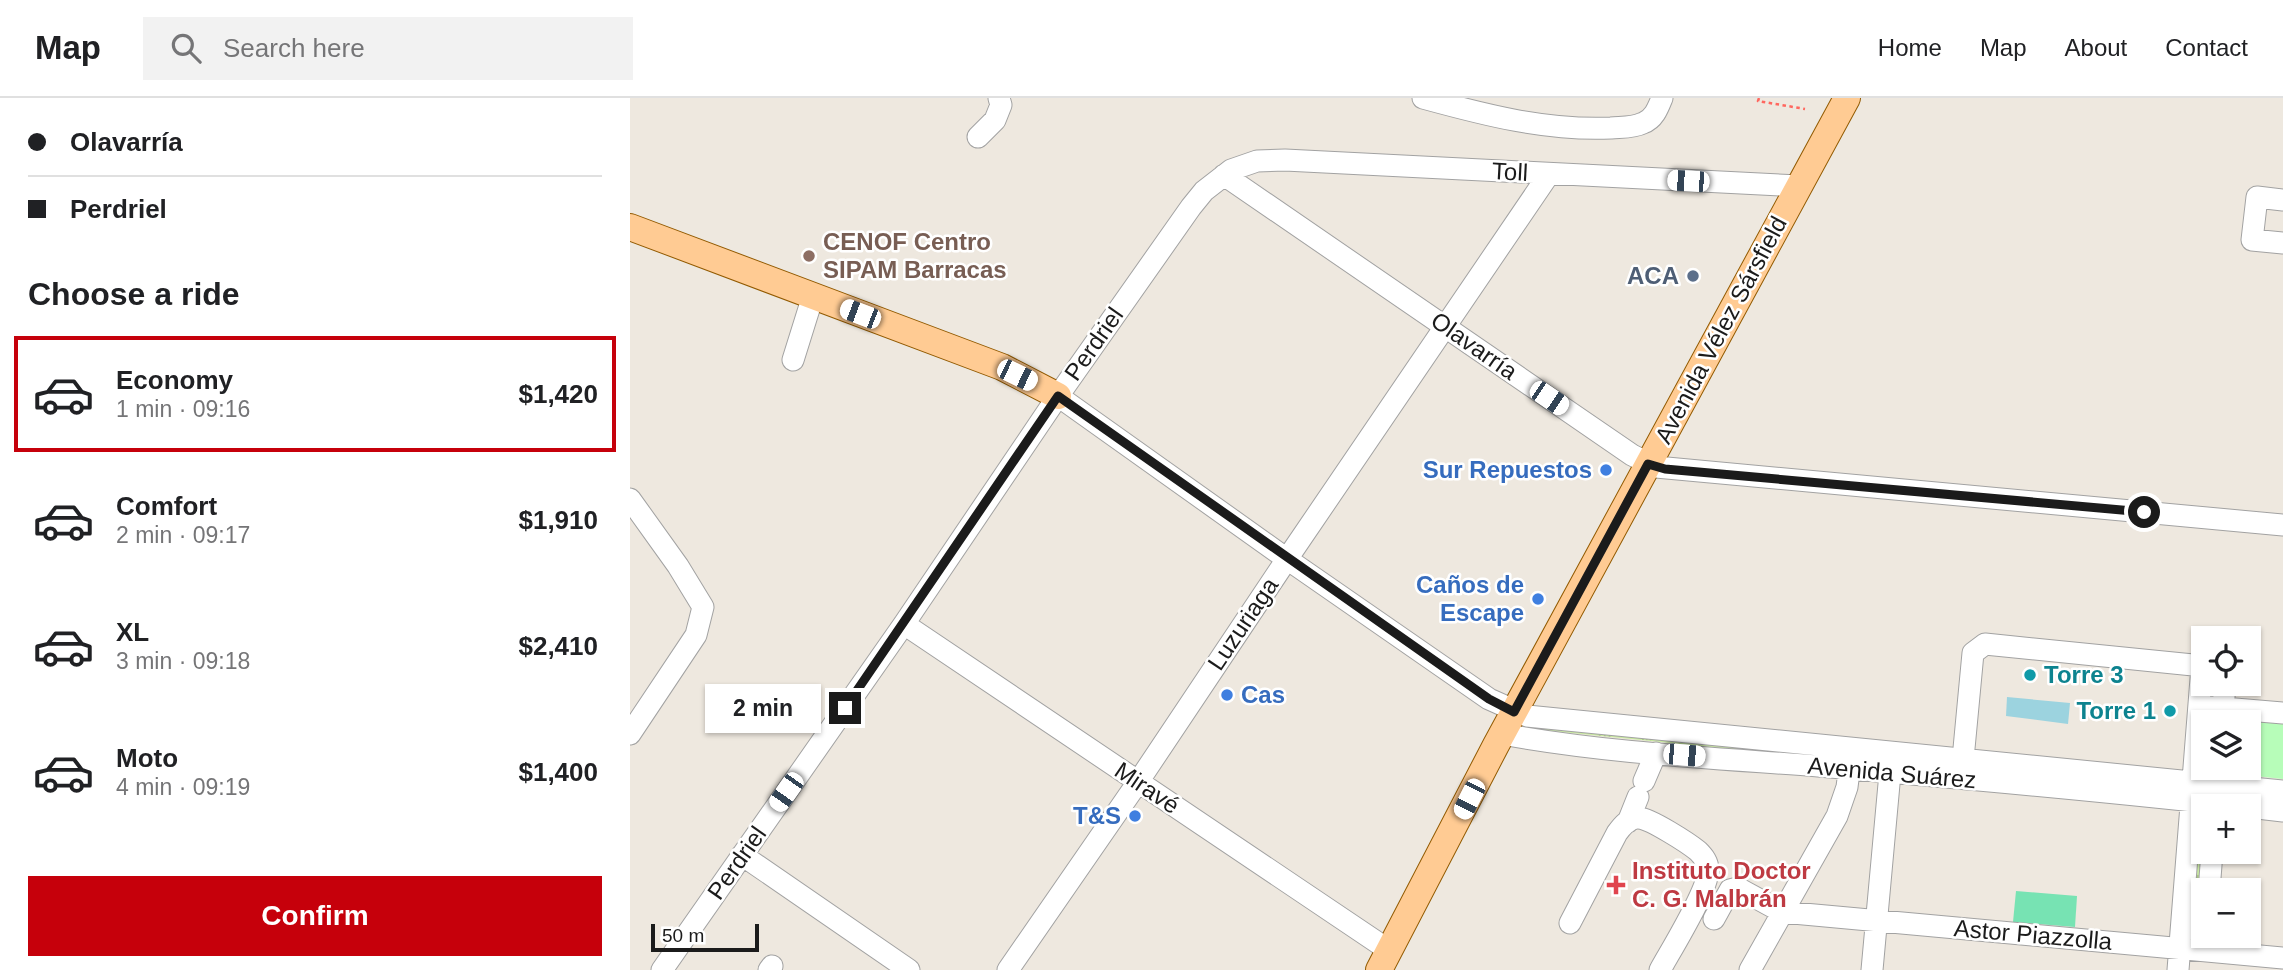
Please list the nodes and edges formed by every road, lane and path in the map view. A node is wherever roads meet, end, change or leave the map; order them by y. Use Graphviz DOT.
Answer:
graph roads {
  1 [pos="999,98"];
  2 [pos="1423,98"];
  3 [pos="1662,98"];
  4 [pos="1759,98"];
  5 [pos="1847,98"];
  6 [pos="1805,109"];
  7 [pos="978,137"];
  8 [pos="1549,174"];
  9 [pos="1224,175"];
  10 [pos="1799,186"];
  11 [pos="2283,200"];
  12 [pos="630,227"];
  13 [pos="2283,243"];
  14 [pos="813,296"];
  15 [pos="1446,326"];
  16 [pos="793,360"];
  17 [pos="1058,396"];
  18 [pos="1648,464"];
  19 [pos="630,499"];
  20 [pos="2283,525"];
  21 [pos="1287,559"];
  22 [pos="904,624"];
  23 [pos="2191,665"];
  24 [pos="2201,696"];
  25 [pos="2200,706"];
  26 [pos="2210,710"];
  27 [pos="2283,713"];
  28 [pos="2261,714"];
  29 [pos="1508,723"];
  30 [pos="630,734"];
  31 [pos="1656,753"];
  32 [pos="1851,759"];
  33 [pos="1963,759"];
  34 [pos="1890,773"];
  35 [pos="1138,782"];
  36 [pos="2283,790"];
  37 [pos="2192,791"];
  38 [pos="2217,791"];
  39 [pos="2283,811"];
  40 [pos="1628,822"];
  41 [pos="742,855"];
  42 [pos="1782,912"];
  43 [pos="1714,919"];
  44 [pos="1877,920"];
  45 [pos="1570,923"];
  46 [pos="2179,948"];
  47 [pos="2203,952"];
  48 [pos="2283,958"];
  49 [pos="1384,961"];
  50 [pos="662,970"];
  51 [pos="909,970"];
  52 [pos="1008,970"];
  53 [pos="1660,970"];
  54 [pos="1750,970"];
  55 [pos="1872,970"];
  56 [pos="2178,970"];
  1 -- 7 [label="street"];
  2 -- 3 [label="street"];
  4 -- 6 [label="path"];
  5 -- 10 [label="main road, Avenida Vélez Sársfield"];
  8 -- 9 [label="street, Toll"];
  8 -- 10 [label="street, Toll"];
  8 -- 15 [label="street, Luzuriaga"];
  9 -- 15 [label="street, Olavarría"];
  9 -- 17 [label="street, Perdriel"];
  10 -- 18 [label="main road, Avenida Vélez Sársfield"];
  11 -- 13 [label="street"];
  12 -- 14 [label="main road"];
  14 -- 16 [label="street"];
  14 -- 17 [label="main road"];
  15 -- 18 [label="street, Olavarría"];
  15 -- 21 [label="street, Luzuriaga"];
  17 -- 21 [label="street"];
  17 -- 22 [label="street, Perdriel"];
  18 -- 20 [label="street, Olavarría"];
  18 -- 29 [label="main road, Avenida Vélez Sársfield"];
  19 -- 30 [label="street"];
  21 -- 29 [label="street"];
  21 -- 35 [label="street, Luzuriaga"];
  22 -- 35 [label="street, Miravé"];
  22 -- 41 [label="street, Perdriel"];
  23 -- 33 [label="street"];
  24 -- 25 [label="street"];
  25 -- 26 [label="street"];
  25 -- 37 [label="street"];
  27 -- 28 [label="street"];
  29 -- 31 [label="street, Avenida Suárez"];
  29 -- 32 [label="street, Avenida Suárez"];
  29 -- 49 [label="main road, Avenida Vélez Sársfield"];
  31 -- 32 [label="street, Avenida Suárez"];
  31 -- 40 [label="street"];
  32 -- 33 [label="street, Avenida Suárez"];
  32 -- 34 [label="street, Avenida Suárez"];
  32 -- 42 [label="street"];
  33 -- 37 [label="street, Avenida Suárez"];
  34 -- 37 [label="street, Avenida Suárez"];
  34 -- 44 [label="street"];
  35 -- 49 [label="street, Miravé"];
  35 -- 52 [label="street, Luzuriaga"];
  36 -- 38 [label="street, Avenida Suárez"];
  37 -- 38 [label="street, Avenida Suárez"];
  37 -- 46 [label="street"];
  38 -- 39 [label="street, Avenida Suárez"];
  40 -- 45 [label="street"];
  40 -- 53 [label="street"];
  41 -- 50 [label="street, Perdriel"];
  41 -- 51 [label="street"];
  42 -- 43 [label="street"];
  42 -- 44 [label="street, Astor Piazzolla"];
  42 -- 54 [label="street"];
  44 -- 46 [label="street, Astor Piazzolla"];
  44 -- 55 [label="street"];
  46 -- 47 [label="street, Astor Piazzolla"];
  46 -- 56 [label="street"];
  47 -- 48 [label="street, Astor Piazzolla"];
}
